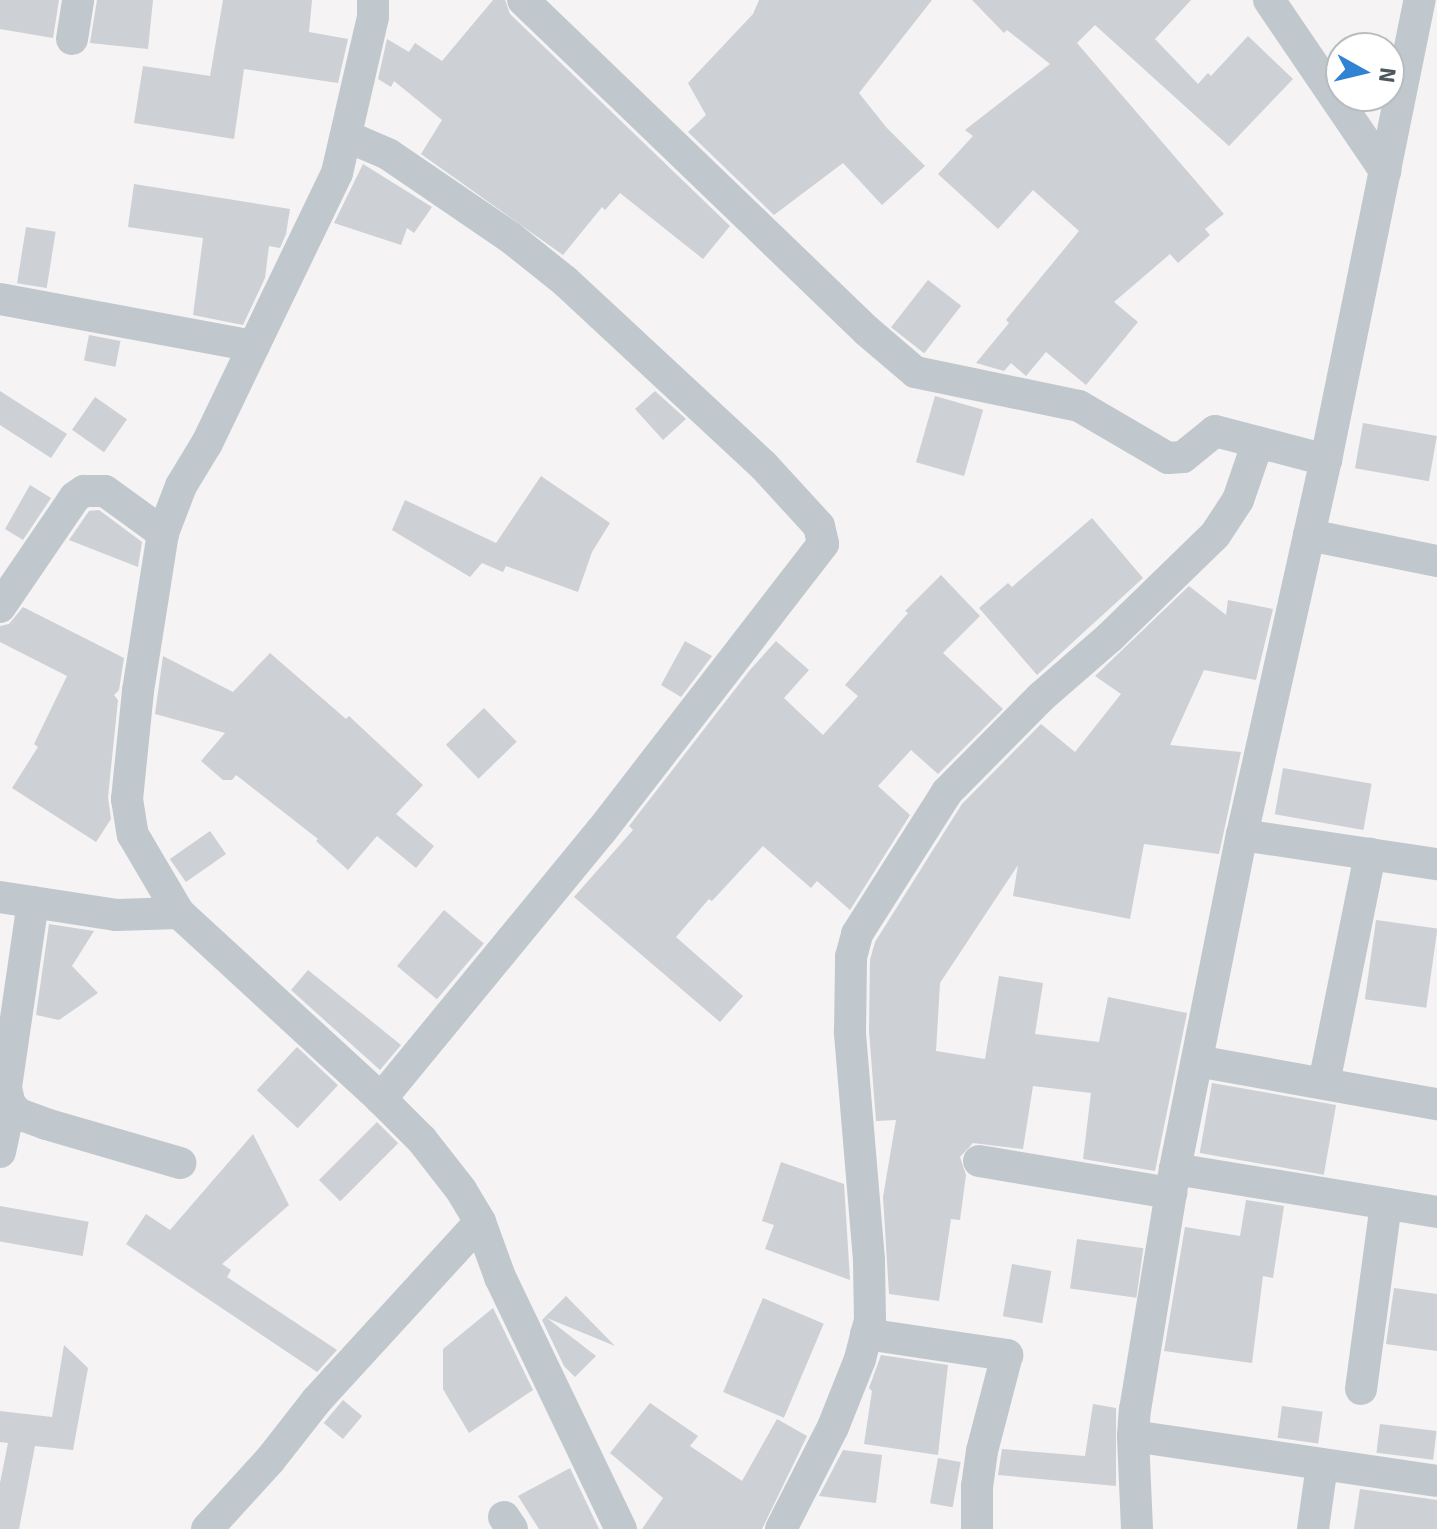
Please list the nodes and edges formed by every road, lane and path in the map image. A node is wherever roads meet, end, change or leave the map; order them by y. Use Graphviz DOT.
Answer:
graph roads {
  1 [pos="78,0"];
  2 [pos="373,0"];
  3 [pos="523,0"];
  4 [pos="1269,0"];
  5 [pos="1420,0"];
  6 [pos="72,39"];
  7 [pos="346,136"];
  8 [pos="1385,171"];
  9 [pos="0,299"];
  10 [pos="254,346"];
  11 [pos="1258,442"];
  12 [pos="1326,460"];
  13 [pos="163,533"];
  14 [pos="1309,535"];
  15 [pos="1437,561"];
  16 [pos="0,607"];
  17 [pos="1242,835"];
  18 [pos="1370,854"];
  19 [pos="1437,864"];
  20 [pos="0,897"];
  21 [pos="33,902"];
  22 [pos="179,913"];
  23 [pos="1197,1061"];
  24 [pos="1324,1083"];
  25 [pos="381,1099"];
  26 [pos="1437,1104"];
  27 [pos="10,1105"];
  28 [pos="0,1152"];
  29 [pos="979,1161"];
  30 [pos="180,1163"];
  31 [pos="1173,1181"];
  32 [pos="1386,1204"];
  33 [pos="1437,1212"];
  34 [pos="480,1222"];
  35 [pos="866,1334"];
  36 [pos="1361,1389"];
  37 [pos="1133,1436"];
  38 [pos="1322,1465"];
  39 [pos="1437,1481"];
  40 [pos="207,1529"];
  41 [pos="621,1529"];
  42 [pos="781,1529"];
  43 [pos="977,1529"];
  44 [pos="1137,1529"];
  45 [pos="1313,1529"];
  1 -- 6 [label="street"];
  2 -- 7 [label="street"];
  3 -- 11 [label="street"];
  4 -- 8 [label="street"];
  5 -- 8 [label="street"];
  7 -- 10 [label="street"];
  7 -- 25 [label="street"];
  8 -- 12 [label="street"];
  9 -- 10 [label="street"];
  10 -- 13 [label="street"];
  11 -- 12 [label="street"];
  11 -- 35 [label="street"];
  12 -- 14 [label="street"];
  13 -- 16 [label="street"];
  13 -- 22 [label="street"];
  14 -- 15 [label="street"];
  14 -- 17 [label="street"];
  17 -- 18 [label="street"];
  17 -- 23 [label="street"];
  18 -- 19 [label="street"];
  18 -- 24 [label="street"];
  20 -- 21 [label="street"];
  21 -- 22 [label="street"];
  21 -- 27 [label="street"];
  22 -- 25 [label="street"];
  23 -- 24 [label="street"];
  23 -- 31 [label="street"];
  24 -- 26 [label="street"];
  25 -- 34 [label="street"];
  27 -- 28 [label="street"];
  27 -- 30 [label="street"];
  29 -- 31 [label="street"];
  31 -- 32 [label="street"];
  31 -- 37 [label="street"];
  32 -- 33 [label="street"];
  32 -- 36 [label="street"];
  34 -- 40 [label="street"];
  34 -- 41 [label="street"];
  35 -- 42 [label="street"];
  35 -- 43 [label="street"];
  37 -- 38 [label="street"];
  37 -- 44 [label="street"];
  38 -- 39 [label="street"];
  38 -- 45 [label="street"];
}
